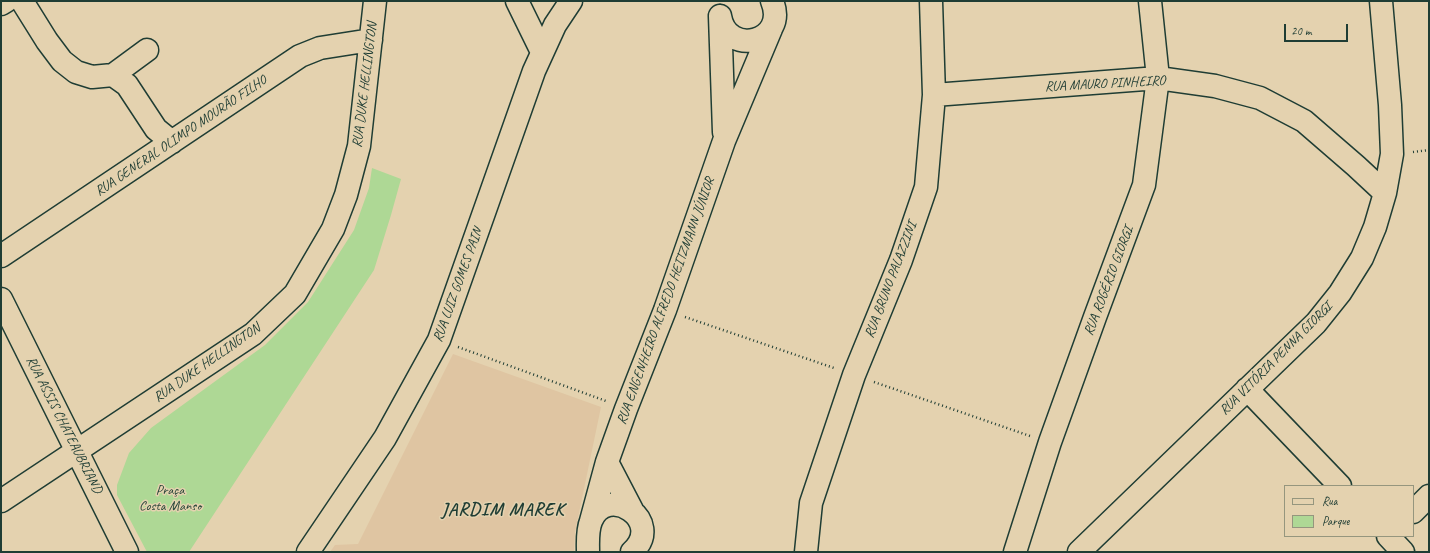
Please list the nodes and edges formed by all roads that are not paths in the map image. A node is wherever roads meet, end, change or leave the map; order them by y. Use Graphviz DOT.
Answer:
graph roads {
  1 [pos="6,1"];
  2 [pos="22,1"];
  3 [pos="375,1"];
  4 [pos="517,1"];
  5 [pos="571,1"];
  6 [pos="931,1"];
  7 [pos="1150,1"];
  8 [pos="1381,1"];
  9 [pos="1,4"];
  10 [pos="722,6"];
  11 [pos="774,12"];
  12 [pos="371,40"];
  13 [pos="147,50"];
  14 [pos="542,52"];
  15 [pos="113,75"];
  16 [pos="1158,78"];
  17 [pos="934,95"];
  18 [pos="724,141"];
  19 [pos="172,142"];
  20 [pos="1385,193"];
  21 [pos="1,256"];
  22 [pos="1,299"];
  23 [pos="1247,389"];
  24 [pos="77,450"];
  25 [pos="607,462"];
  26 [pos="1339,485"];
  27 [pos="1429,496"];
  28 [pos="1,501"];
  29 [pos="632,510"];
  30 [pos="1414,511"];
  31 [pos="1389,537"];
  32 [pos="592,540"];
  33 [pos="639,549"];
  34 [pos="127,552"];
  35 [pos="308,552"];
  36 [pos="806,552"];
  37 [pos="1015,552"];
  38 [pos="1079,552"];
  39 [pos="1403,552"];
  1 -- 9 [label="street"];
  2 -- 15 [label="street"];
  3 -- 12 [label="street, RUA DUKE HELLINGTON"];
  4 -- 14 [label="street"];
  5 -- 14 [label="street, RUA LUIZ GOMES PAIN"];
  6 -- 17 [label="street, RUA BRUNO PALAZZINI"];
  7 -- 16 [label="street, RUA ROGÉRIO GIORGI"];
  8 -- 20 [label="street, RUA VITÓRIA PENNA GIORGI"];
  10 -- 11 [label="street"];
  10 -- 18 [label="street, RUA ENGENHEIRO ALFREDO HEITZMANN JÚNIOR"];
  11 -- 18 [label="street, RUA ENGENHEIRO ALFREDO HEITZMANN JÚNIOR"];
  12 -- 19 [label="street, RUA GENERAL OLIMPO MOURÃO FILHO"];
  12 -- 24 [label="street, RUA DUKE HELLINGTON"];
  13 -- 15 [label="street"];
  14 -- 35 [label="street, RUA LUIZ GOMES PAIN"];
  15 -- 19 [label="street"];
  16 -- 17 [label="street, RUA MAURO PINHEIRO"];
  16 -- 20 [label="street, RUA MAURO PINHEIRO"];
  16 -- 37 [label="street, RUA ROGÉRIO GIORGI"];
  17 -- 36 [label="street, RUA BRUNO PALAZZINI"];
  18 -- 25 [label="street, RUA ENGENHEIRO ALFREDO HEITZMANN JÚNIOR"];
  19 -- 21 [label="street, RUA GENERAL OLIMPO MOURÃO FILHO"];
  20 -- 23 [label="street, RUA VITÓRIA PENNA GIORGI"];
  22 -- 24 [label="street, RUA ASSIS CHATEAUBRIAND"];
  23 -- 26 [label="street"];
  23 -- 38 [label="street, RUA VITÓRIA PENNA GIORGI"];
  24 -- 28 [label="street, RUA DUKE HELLINGTON"];
  24 -- 34 [label="street, RUA ASSIS CHATEAUBRIAND"];
  25 -- 29 [label="street"];
  25 -- 32 [label="street, RUA ENGENHEIRO ALFREDO HEITZMANN JÚNIOR"];
  27 -- 30 [label="street"];
  29 -- 32 [label="street"];
  29 -- 33 [label="street"];
  31 -- 39 [label="street"];
}
